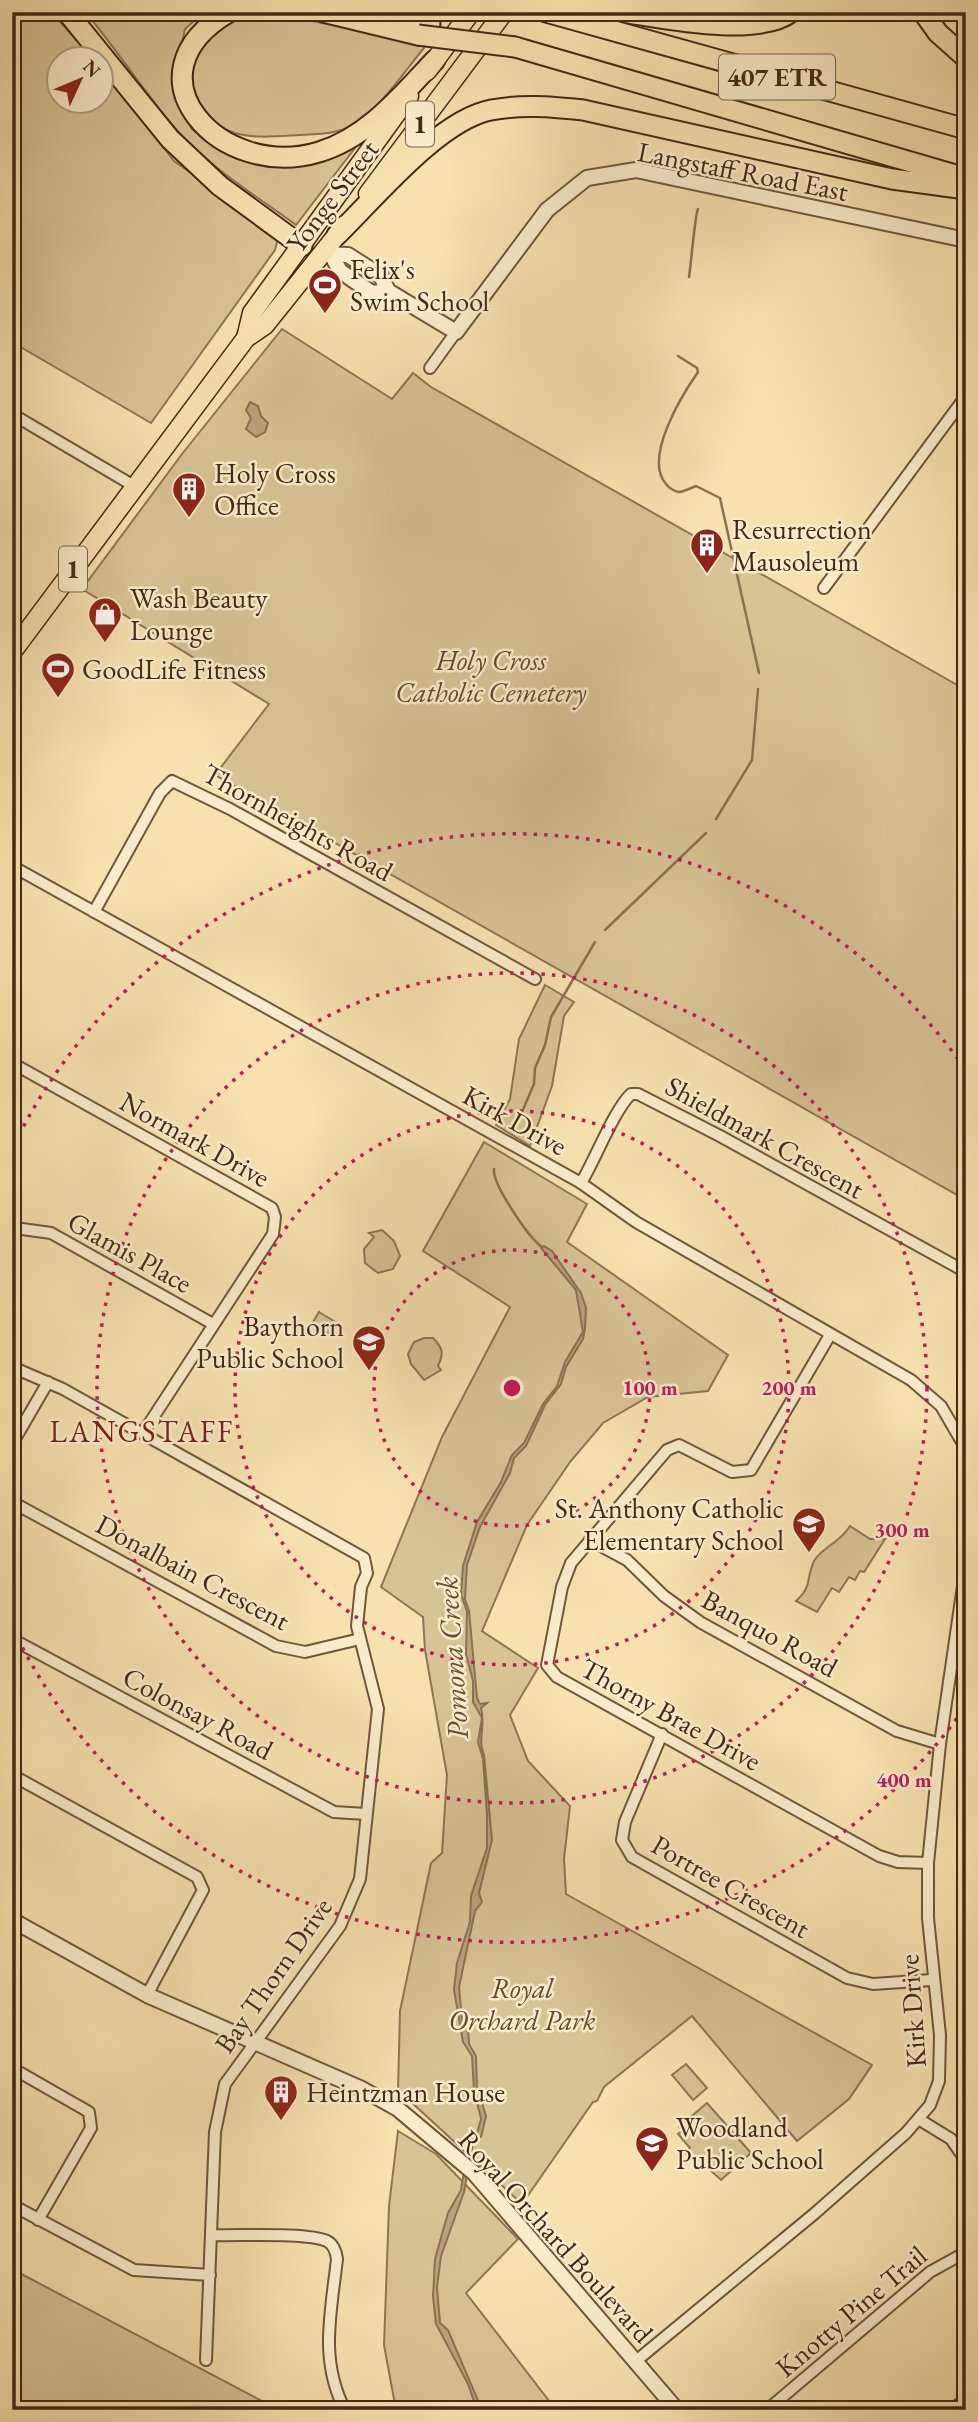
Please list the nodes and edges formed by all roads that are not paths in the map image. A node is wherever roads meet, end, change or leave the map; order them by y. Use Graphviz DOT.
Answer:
graph roads {
  1 [pos="67,12"];
  2 [pos="229,12"];
  3 [pos="323,12"];
  4 [pos="390,12"];
  5 [pos="471,12"];
  6 [pos="504,12"];
  7 [pos="546,12"];
  8 [pos="622,12"];
  9 [pos="791,12"];
  10 [pos="923,12"];
  11 [pos="424,29"];
  12 [pos="966,58"];
  13 [pos="435,60"];
  14 [pos="966,129"];
  15 [pos="966,178"];
  16 [pos="966,189"];
  17 [pos="337,235"];
  18 [pos="966,240"];
  19 [pos="302,246"];
  20 [pos="328,254"];
  21 [pos="456,332"];
  22 [pos="246,338"];
  23 [pos="430,368"];
  24 [pos="966,396"];
  25 [pos="12,414"];
  26 [pos="134,486"];
  27 [pos="824,588"];
  28 [pos="12,652"];
  29 [pos="12,866"];
  30 [pos="94,912"];
  31 [pos="535,979"];
  32 [pos="12,1063"];
  33 [pos="581,1184"];
  34 [pos="22,1229"];
  35 [pos="966,1272"];
  36 [pos="214,1324"];
  37 [pos="830,1335"];
  38 [pos="12,1367"];
  39 [pos="48,1382"];
  40 [pos="962,1429"];
  41 [pos="143,1433"];
  42 [pos="12,1444"];
  43 [pos="966,1450"];
  44 [pos="12,1502"];
  45 [pos="590,1540"];
  46 [pos="966,1565"];
  47 [pos="12,1639"];
  48 [pos="360,1640"];
  49 [pos="662,1734"];
  50 [pos="940,1744"];
  51 [pos="12,1775"];
  52 [pos="366,1814"];
  53 [pos="928,1863"];
  54 [pos="12,1920"];
  55 [pos="932,1980"];
  56 [pos="147,1995"];
  57 [pos="253,2043"];
  58 [pos="12,2068"];
  59 [pos="920,2120"];
  60 [pos="966,2161"];
  61 [pos="12,2205"];
  62 [pos="38,2220"];
  63 [pos="211,2235"];
  64 [pos="966,2252"];
  65 [pos="210,2275"];
  66 [pos="206,2360"];
  67 [pos="636,2361"];
  68 [pos="966,2398"];
  69 [pos="345,2410"];
  70 [pos="677,2410"];
  71 [pos="767,2410"];
  72 [pos="952,2410"];
  1 -- 19 [label="highway"];
  2 -- 13 [label="highway"];
  3 -- 11 [label="highway"];
  4 -- 11 [label="highway, 407 ETR"];
  5 -- 13 [label="main road, Yonge Street / 1"];
  6 -- 17 [label="main road, Yonge Street / 1"];
  7 -- 14 [label="highway, 407 ETR"];
  8 -- 9 [label="highway"];
  10 -- 12 [label="highway"];
  11 -- 15 [label="highway, 407 ETR, bridge"];
  13 -- 19 [label="main road, Yonge Street / 1"];
  16 -- 17 [label="highway"];
  17 -- 20 [label="main road, Yonge Street / 1"];
  18 -- 21 [label="street, Langstaff Road East"];
  19 -- 20 [label="main road"];
  19 -- 22 [label="main road, Yonge Street / 1"];
  20 -- 21 [label="street"];
  20 -- 22 [label="main road, Yonge Street / 1"];
  21 -- 23 [label="street, Langstaff Road East"];
  22 -- 26 [label="main road, Yonge Street / 1"];
  24 -- 27 [label="street"];
  25 -- 26 [label="street"];
  26 -- 28 [label="main road, Yonge Street / 1"];
  29 -- 30 [label="street, Kirk Drive"];
  30 -- 31 [label="street, Thornheights Road"];
  30 -- 33 [label="street, Kirk Drive"];
  32 -- 36 [label="street, Normark Drive"];
  33 -- 35 [label="street, Shieldmark Crescent"];
  33 -- 37 [label="street, Kirk Drive"];
  34 -- 36 [label="street, Glamis Place"];
  36 -- 41 [label="street, Normark Drive"];
  37 -- 40 [label="street, Kirk Drive"];
  37 -- 45 [label="street, Thorny Brae Drive"];
  38 -- 39 [label="street, Bay Thorn Drive"];
  39 -- 41 [label="street, Bay Thorn Drive"];
  39 -- 42 [label="street"];
  40 -- 43 [label="street, Kirk Drive"];
  41 -- 48 [label="street, Bay Thorn Drive"];
  44 -- 48 [label="street, Donalbain Crescent"];
  45 -- 49 [label="street, Thorny Brae Drive"];
  45 -- 50 [label="street, Banquo Road"];
  46 -- 50 [label="street, Kirk Drive"];
  47 -- 52 [label="street, Colonsay Road"];
  48 -- 52 [label="street, Bay Thorn Drive"];
  49 -- 53 [label="street, Thorny Brae Drive"];
  49 -- 55 [label="street, Portree Crescent"];
  50 -- 53 [label="street, Kirk Drive"];
  51 -- 56 [label="street"];
  52 -- 57 [label="street, Bay Thorn Drive"];
  53 -- 55 [label="street, Kirk Drive"];
  54 -- 56 [label="street, Royal Orchard Boulevard"];
  55 -- 59 [label="street, Kirk Drive"];
  56 -- 57 [label="street, Royal Orchard Boulevard"];
  57 -- 63 [label="street, Bay Thorn Drive"];
  57 -- 67 [label="street, Royal Orchard Boulevard"];
  58 -- 62 [label="street"];
  59 -- 60 [label="street"];
  59 -- 67 [label="street, Kirk Drive"];
  61 -- 62 [label="street"];
  62 -- 65 [label="street"];
  63 -- 65 [label="street, Bay Thorn Drive"];
  63 -- 69 [label="street"];
  64 -- 71 [label="street, Knotty Pine Trail"];
  65 -- 66 [label="street, Bay Thorn Drive"];
  67 -- 70 [label="street, Royal Orchard Boulevard"];
  68 -- 72 [label="street"];
}
